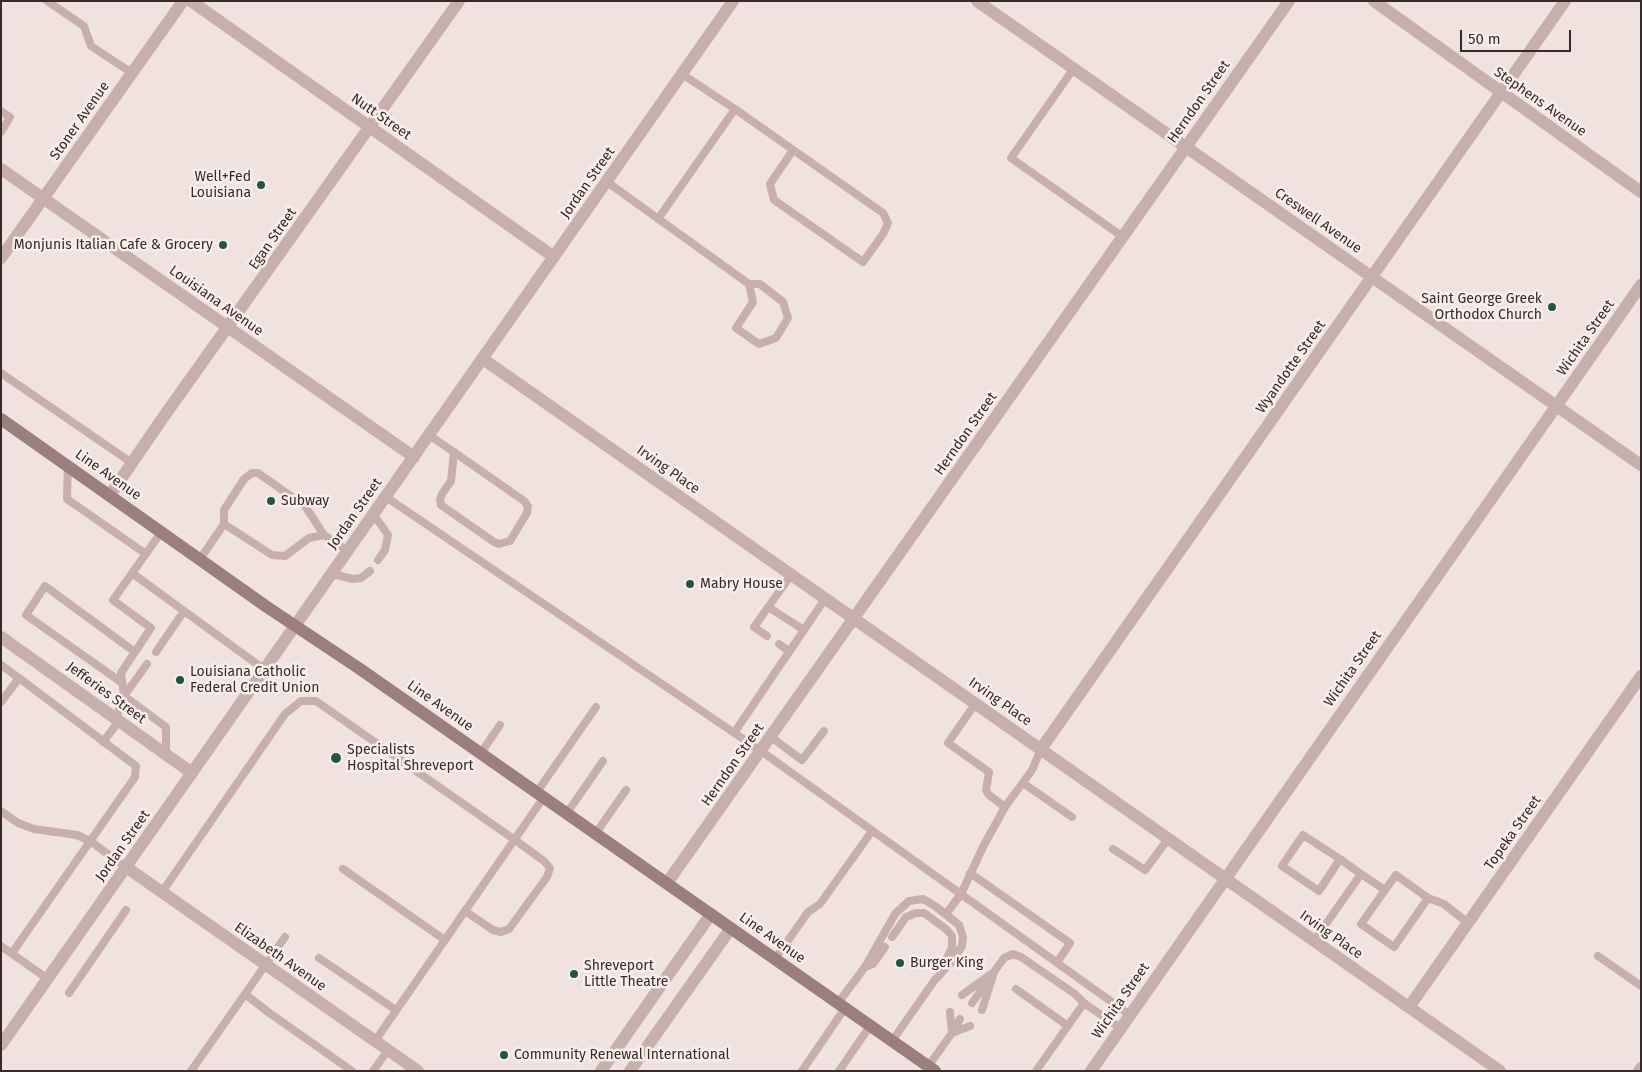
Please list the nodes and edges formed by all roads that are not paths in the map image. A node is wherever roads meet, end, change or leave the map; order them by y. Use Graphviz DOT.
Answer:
graph roads {
  1 [pos="47,1"];
  2 [pos="63,1"];
  3 [pos="183,1"];
  4 [pos="191,1"];
  5 [pos="459,1"];
  6 [pos="733,1"];
  7 [pos="977,1"];
  8 [pos="1290,1"];
  9 [pos="1374,1"];
  10 [pos="1565,1"];
  11 [pos="58,8"];
  12 [pos="1074,68"];
  13 [pos="132,73"];
  14 [pos="682,74"];
  15 [pos="1500,93"];
  16 [pos="735,109"];
  17 [pos="1,111"];
  18 [pos="370,127"];
  19 [pos="1,132"];
  20 [pos="1186,147"];
  21 [pos="793,150"];
  22 [pos="1,168"];
  23 [pos="607,182"];
  24 [pos="1641,192"];
  25 [pos="44,199"];
  26 [pos="658,219"];
  27 [pos="1123,236"];
  28 [pos="554,257"];
  29 [pos="1,258"];
  30 [pos="1372,277"];
  31 [pos="749,284"];
  32 [pos="1641,285"];
  33 [pos="228,328"];
  34 [pos="483,359"];
  35 [pos="1,373"];
  36 [pos="1556,406"];
  37 [pos="1,419"];
  38 [pos="430,435"];
  39 [pos="454,452"];
  40 [pos="414,457"];
  41 [pos="132,463"];
  42 [pos="68,465"];
  43 [pos="1641,465"];
  44 [pos="110,495"];
  45 [pos="386,497"];
  46 [pos="374,514"];
  47 [pos="224,524"];
  48 [pos="162,531"];
  49 [pos="324,535"];
  50 [pos="348,551"];
  51 [pos="146,554"];
  52 [pos="200,559"];
  53 [pos="378,560"];
  54 [pos="370,571"];
  55 [pos="132,573"];
  56 [pos="332,574"];
  57 [pos="790,575"];
  58 [pos="825,599"];
  59 [pos="768,606"];
  60 [pos="184,612"];
  61 [pos="854,619"];
  62 [pos="296,626"];
  63 [pos="804,630"];
  64 [pos="767,636"];
  65 [pos="1,637"];
  66 [pos="779,644"];
  67 [pos="789,651"];
  68 [pos="135,652"];
  69 [pos="156,652"];
  70 [pos="147,664"];
  71 [pos="1,665"];
  72 [pos="265,670"];
  73 [pos="1641,676"];
  74 [pos="19,678"];
  75 [pos="121,682"];
  76 [pos="124,696"];
  77 [pos="1,702"];
  78 [pos="976,704"];
  79 [pos="596,706"];
  80 [pos="117,719"];
  81 [pos="500,725"];
  82 [pos="824,731"];
  83 [pos="734,733"];
  84 [pos="771,737"];
  85 [pos="104,742"];
  86 [pos="1041,749"];
  87 [pos="761,751"];
  88 [pos="481,753"];
  89 [pos="166,754"];
  90 [pos="603,761"];
  91 [pos="192,773"];
  92 [pos="1023,783"];
  93 [pos="626,790"];
  94 [pos="541,795"];
  95 [pos="1005,806"];
  96 [pos="1,811"];
  97 [pos="567,813"];
  98 [pos="1072,817"];
  99 [pos="872,831"];
  100 [pos="596,833"];
  101 [pos="1168,839"];
  102 [pos="515,840"];
  103 [pos="90,841"];
  104 [pos="1112,849"];
  105 [pos="1340,859"];
  106 [pos="126,867"];
  107 [pos="343,869"];
  108 [pos="970,873"];
  109 [pos="1361,874"];
  110 [pos="1225,878"];
  111 [pos="667,883"];
  112 [pos="1385,890"];
  113 [pos="162,892"];
  114 [pos="961,894"];
  115 [pos="1428,898"];
  116 [pos="126,910"];
  117 [pos="465,911"];
  118 [pos="711,914"];
  119 [pos="946,914"];
  120 [pos="1468,923"];
  121 [pos="731,928"];
  122 [pos="285,937"];
  123 [pos="892,937"];
  124 [pos="445,940"];
  125 [pos="1314,941"];
  126 [pos="1,946"];
  127 [pos="885,947"];
  128 [pos="12,953"];
  129 [pos="1598,956"];
  130 [pos="320,958"];
  131 [pos="775,959"];
  132 [pos="1057,963"];
  133 [pos="265,964"];
  134 [pos="865,967"];
  135 [pos="994,972"];
  136 [pos="48,979"];
  137 [pos="934,981"];
  138 [pos="1641,986"];
  139 [pos="1016,989"];
  140 [pos="69,993"];
  141 [pos="245,994"];
  142 [pos="972,1003"];
  143 [pos="1084,1003"];
  144 [pos="842,1006"];
  145 [pos="1409,1007"];
  146 [pos="396,1010"];
  147 [pos="1130,1015"];
  148 [pos="870,1026"];
  149 [pos="1068,1026"];
  150 [pos="1120,1028"];
  151 [pos="952,1033"];
  152 [pos="375,1041"];
  153 [pos="892,1041"];
  154 [pos="1,1044"];
  155 [pos="388,1050"];
  156 [pos="1641,1068"];
  157 [pos="929,1069"];
  158 [pos="191,1071"];
  159 [pos="352,1071"];
  160 [pos="373,1071"];
  161 [pos="418,1071"];
  162 [pos="601,1071"];
  163 [pos="630,1071"];
  164 [pos="802,1071"];
  165 [pos="839,1071"];
  166 [pos="1036,1071"];
  167 [pos="1091,1071"];
  168 [pos="1500,1071"];
  169 [pos="1638,1071"];
  1 -- 11 [label="lane"];
  2 -- 11 [label="lane"];
  3 -- 13 [label="street, Stoner Avenue"];
  4 -- 18 [label="street, Nutt Street"];
  5 -- 18 [label="street, Egan Street"];
  6 -- 14 [label="street, Jordan Street"];
  7 -- 12 [label="street, Creswell Avenue"];
  8 -- 20 [label="street, Herndon Street"];
  9 -- 15 [label="street, Stephens Avenue"];
  10 -- 15 [label="street, Wyandotte Street"];
  11 -- 13 [label="lane"];
  12 -- 20 [label="street, Creswell Avenue"];
  12 -- 27 [label="lane"];
  13 -- 25 [label="street, Stoner Avenue"];
  14 -- 16 [label="lane"];
  14 -- 23 [label="street, Jordan Street"];
  15 -- 24 [label="street, Stephens Avenue"];
  15 -- 30 [label="street, Wyandotte Street"];
  16 -- 21 [label="lane"];
  16 -- 26 [label="lane"];
  17 -- 19 [label="lane"];
  18 -- 28 [label="street, Nutt Street"];
  18 -- 33 [label="street, Egan Street"];
  20 -- 27 [label="street, Herndon Street"];
  20 -- 30 [label="street, Creswell Avenue"];
  21 -- 21 [label="lane"];
  22 -- 25 [label="street, Louisiana Avenue"];
  23 -- 26 [label="lane"];
  23 -- 28 [label="street, Jordan Street"];
  25 -- 29 [label="street, Stoner Avenue"];
  25 -- 33 [label="street, Louisiana Avenue"];
  26 -- 31 [label="lane"];
  27 -- 61 [label="street, Herndon Street"];
  28 -- 34 [label="street, Jordan Street"];
  30 -- 36 [label="street, Creswell Avenue"];
  30 -- 86 [label="street, Wyandotte Street"];
  31 -- 31 [label="lane"];
  32 -- 36 [label="street, Wichita Street"];
  33 -- 40 [label="street, Louisiana Avenue"];
  33 -- 41 [label="street, Egan Street"];
  34 -- 38 [label="street, Jordan Street"];
  34 -- 57 [label="street, Irving Place"];
  35 -- 41 [label="lane"];
  36 -- 43 [label="street, Creswell Avenue"];
  36 -- 110 [label="street, Wichita Street"];
  37 -- 42 [label="main road, Line Avenue"];
  38 -- 39 [label="lane"];
  38 -- 40 [label="street, Jordan Street"];
  39 -- 39 [label="lane"];
  40 -- 45 [label="street, Jordan Street"];
  41 -- 44 [label="street, Egan Street"];
  42 -- 44 [label="main road, Line Avenue"];
  42 -- 51 [label="lane"];
  44 -- 48 [label="main road, Line Avenue"];
  45 -- 46 [label="street, Jordan Street"];
  45 -- 83 [label="lane"];
  46 -- 50 [label="street, Jordan Street"];
  46 -- 53 [label="lane"];
  47 -- 49 [label="lane"];
  47 -- 49 [label="lane"];
  47 -- 52 [label="lane"];
  48 -- 51 [label="lane"];
  48 -- 52 [label="main road, Line Avenue"];
  49 -- 50 [label="lane"];
  50 -- 56 [label="street, Jordan Street"];
  51 -- 55 [label="lane"];
  52 -- 62 [label="main road, Line Avenue"];
  54 -- 56 [label="lane"];
  55 -- 60 [label="lane"];
  55 -- 68 [label="lane"];
  56 -- 62 [label="street, Jordan Street"];
  57 -- 58 [label="street, Irving Place"];
  57 -- 59 [label="lane"];
  58 -- 61 [label="street, Irving Place"];
  58 -- 63 [label="lane"];
  59 -- 63 [label="lane"];
  59 -- 64 [label="lane"];
  60 -- 69 [label="lane"];
  60 -- 72 [label="lane"];
  61 -- 78 [label="street, Irving Place"];
  61 -- 84 [label="street, Herndon Street"];
  62 -- 72 [label="street, Jordan Street"];
  62 -- 88 [label="main road, Line Avenue"];
  63 -- 67 [label="lane"];
  65 -- 80 [label="street, Jefferies Street"];
  66 -- 67 [label="lane"];
  67 -- 83 [label="lane"];
  68 -- 75 [label="lane"];
  68 -- 75 [label="lane"];
  70 -- 76 [label="lane"];
  71 -- 74 [label="lane"];
  72 -- 91 [label="street, Jordan Street"];
  73 -- 120 [label="street, Topeka Street"];
  74 -- 77 [label="lane"];
  74 -- 85 [label="lane"];
  75 -- 76 [label="lane"];
  76 -- 80 [label="lane"];
  76 -- 89 [label="lane"];
  78 -- 86 [label="street, Irving Place"];
  78 -- 95 [label="lane"];
  79 -- 94 [label="lane"];
  80 -- 85 [label="lane"];
  80 -- 89 [label="street, Jefferies Street"];
  81 -- 88 [label="lane"];
  82 -- 84 [label="lane"];
  83 -- 87 [label="lane"];
  84 -- 87 [label="street, Herndon Street"];
  85 -- 103 [label="lane"];
  86 -- 92 [label="lane"];
  86 -- 101 [label="street, Irving Place"];
  87 -- 99 [label="lane"];
  87 -- 111 [label="street, Herndon Street"];
  88 -- 94 [label="main road, Line Avenue"];
  89 -- 91 [label="street, Jefferies Street"];
  90 -- 97 [label="lane"];
  91 -- 106 [label="street, Jordan Street"];
  92 -- 95 [label="lane"];
  92 -- 98 [label="lane"];
  93 -- 100 [label="lane"];
  94 -- 97 [label="main road, Line Avenue"];
  94 -- 102 [label="lane"];
  95 -- 108 [label="lane"];
  96 -- 103 [label="lane"];
  97 -- 100 [label="main road, Line Avenue"];
  99 -- 114 [label="lane"];
  99 -- 131 [label="lane"];
  100 -- 111 [label="main road, Line Avenue"];
  101 -- 104 [label="lane"];
  101 -- 110 [label="street, Irving Place"];
  102 -- 113 [label="lane"];
  102 -- 117 [label="lane"];
  102 -- 117 [label="lane"];
  103 -- 106 [label="lane"];
  103 -- 128 [label="lane"];
  105 -- 105 [label="lane"];
  105 -- 109 [label="lane"];
  106 -- 113 [label="street, Elizabeth Avenue"];
  106 -- 136 [label="street, Jordan Street"];
  107 -- 124 [label="lane"];
  108 -- 114 [label="lane"];
  108 -- 132 [label="lane"];
  109 -- 112 [label="lane"];
  109 -- 125 [label="lane"];
  110 -- 125 [label="street, Irving Place"];
  110 -- 147 [label="street, Wichita Street"];
  111 -- 118 [label="main road, Line Avenue"];
  112 -- 115 [label="lane"];
  112 -- 115 [label="lane"];
  113 -- 133 [label="street, Elizabeth Avenue"];
  114 -- 119 [label="lane"];
  114 -- 132 [label="lane"];
  115 -- 120 [label="lane"];
  116 -- 140 [label="lane"];
  117 -- 124 [label="lane"];
  118 -- 121 [label="main road, Line Avenue"];
  118 -- 162 [label="street"];
  119 -- 134 [label="lane"];
  119 -- 137 [label="lane"];
  120 -- 145 [label="street, Topeka Street"];
  121 -- 131 [label="main road, Line Avenue"];
  121 -- 163 [label="street"];
  122 -- 133 [label="lane"];
  123 -- 137 [label="lane"];
  124 -- 146 [label="lane"];
  125 -- 145 [label="street, Irving Place"];
  126 -- 128 [label="lane"];
  127 -- 134 [label="lane"];
  128 -- 136 [label="lane"];
  129 -- 138 [label="lane"];
  130 -- 146 [label="lane"];
  131 -- 144 [label="main road, Line Avenue"];
  132 -- 147 [label="lane"];
  133 -- 141 [label="lane"];
  133 -- 152 [label="street, Elizabeth Avenue"];
  134 -- 144 [label="lane"];
  135 -- 142 [label="lane"];
  135 -- 142 [label="lane"];
  135 -- 142 [label="lane"];
  135 -- 143 [label="lane"];
  136 -- 154 [label="street, Jordan Street"];
  137 -- 153 [label="lane"];
  139 -- 149 [label="lane"];
  141 -- 158 [label="lane"];
  141 -- 159 [label="lane"];
  143 -- 149 [label="lane"];
  143 -- 150 [label="lane"];
  144 -- 148 [label="main road, Line Avenue"];
  144 -- 164 [label="lane"];
  145 -- 168 [label="street, Irving Place"];
  146 -- 152 [label="lane"];
  147 -- 150 [label="street, Wichita Street"];
  148 -- 153 [label="main road, Line Avenue"];
  148 -- 165 [label="lane"];
  149 -- 166 [label="lane"];
  150 -- 167 [label="street, Wichita Street"];
  151 -- 151 [label="lane"];
  151 -- 157 [label="lane"];
  152 -- 155 [label="street, Elizabeth Avenue"];
  153 -- 157 [label="main road, Line Avenue"];
  155 -- 160 [label="lane"];
  155 -- 161 [label="street, Elizabeth Avenue"];
  156 -- 169 [label="street"];
}
